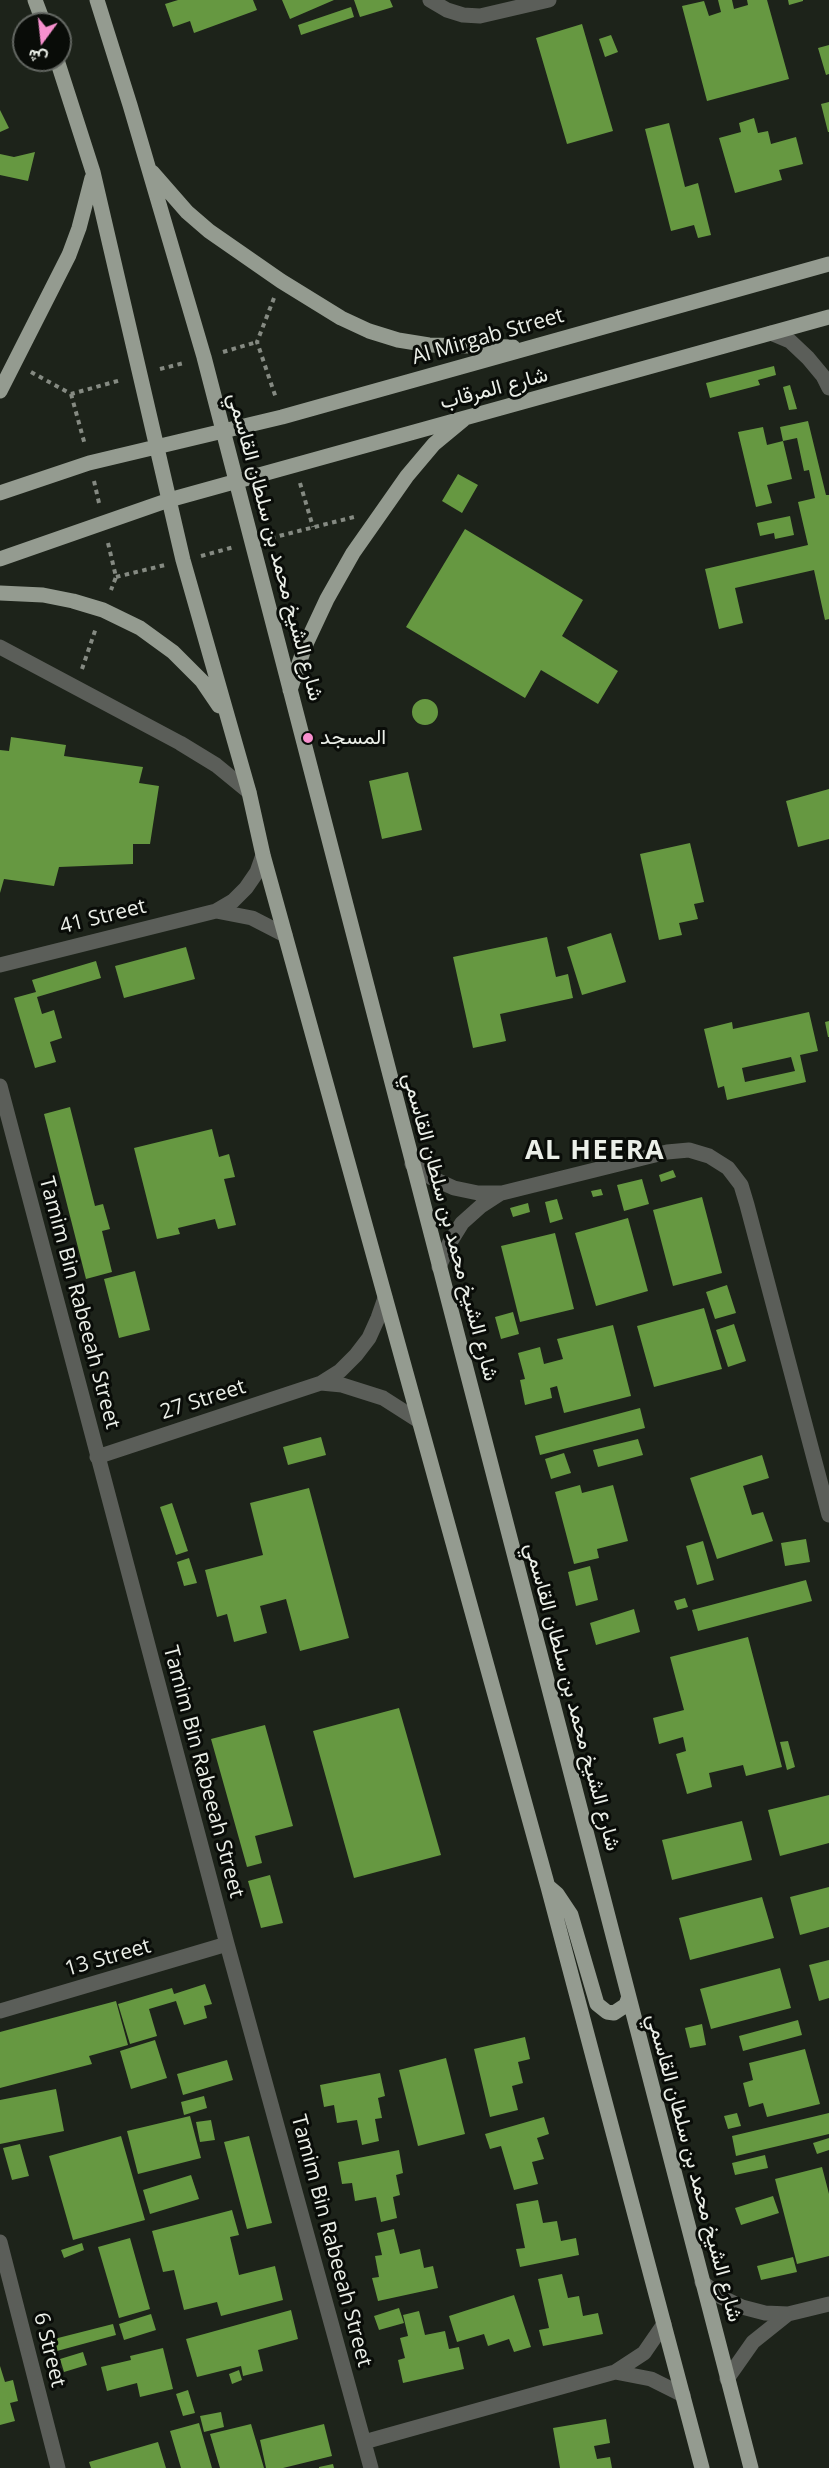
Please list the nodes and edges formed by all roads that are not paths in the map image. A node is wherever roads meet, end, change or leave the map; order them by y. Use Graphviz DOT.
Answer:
graph roads {
  1 [pos="97,0"];
  2 [pos="430,0"];
  3 [pos="549,0"];
  4 [pos="61,72"];
  5 [pos="149,169"];
  6 [pos="93,172"];
  7 [pos="829,264"];
  8 [pos="829,317"];
  9 [pos="771,333"];
  10 [pos="528,348"];
  11 [pos="829,388"];
  12 [pos="0,392"];
  13 [pos="466,417"];
  14 [pos="223,431"];
  15 [pos="157,447"];
  16 [pos="236,481"];
  17 [pos="0,493"];
  18 [pos="169,500"];
  19 [pos="0,559"];
  20 [pos="0,593"];
  21 [pos="0,646"];
  22 [pos="290,690"];
  23 [pos="225,715"];
  24 [pos="249,792"];
  25 [pos="263,855"];
  26 [pos="216,911"];
  27 [pos="285,934"];
  28 [pos="0,965"];
  29 [pos="1,1092"];
  30 [pos="412,1164"];
  31 [pos="502,1193"];
  32 [pos="439,1267"];
  33 [pos="385,1298"];
  34 [pos="321,1383"];
  35 [pos="418,1421"];
  36 [pos="97,1457"];
  37 [pos="829,1515"];
  38 [pos="548,1887"];
  39 [pos="227,1944"];
  40 [pos="628,1999"];
  41 [pos="0,2011"];
  42 [pos="0,2242"];
  43 [pos="702,2282"];
  44 [pos="829,2304"];
  45 [pos="788,2314"];
  46 [pos="664,2324"];
  47 [pos="615,2372"];
  48 [pos="727,2379"];
  49 [pos="683,2396"];
  50 [pos="364,2442"];
  51 [pos="58,2468"];
  52 [pos="371,2468"];
  53 [pos="702,2468"];
  54 [pos="751,2468"];
  1 -- 5 [label="main road, شارع الشيخ محمد بن سلطان القاسمي"];
  2 -- 3 [label="street"];
  4 -- 6 [label="main road"];
  5 -- 10 [label="main road"];
  5 -- 14 [label="main road, شارع الشيخ محمد بن سلطان القاسمي"];
  6 -- 12 [label="main road"];
  6 -- 15 [label="main road"];
  7 -- 10 [label="main road, Al Mirgab Street"];
  8 -- 9 [label="main road, شارع المرقاب"];
  9 -- 11 [label="street"];
  9 -- 13 [label="main road, شارع المرقاب"];
  10 -- 14 [label="main road, Al Mirgab Street"];
  13 -- 16 [label="main road, شارع المرقاب"];
  13 -- 22 [label="main road"];
  14 -- 15 [label="main road, Al Mirgab Street"];
  14 -- 16 [label="main road, شارع الشيخ محمد بن سلطان القاسمي"];
  15 -- 17 [label="main road, Al Mirgab Street"];
  15 -- 18 [label="main road"];
  16 -- 18 [label="main road, شارع المرقاب"];
  16 -- 22 [label="main road, شارع الشيخ محمد بن سلطان القاسمي"];
  18 -- 19 [label="main road, شارع المرقاب"];
  18 -- 23 [label="main road"];
  20 -- 23 [label="main road"];
  21 -- 24 [label="street"];
  22 -- 30 [label="main road, شارع الشيخ محمد بن سلطان القاسمي"];
  23 -- 24 [label="main road"];
  24 -- 25 [label="main road"];
  25 -- 26 [label="street, 41 Street"];
  25 -- 27 [label="main road"];
  26 -- 27 [label="street, 41 Street"];
  26 -- 28 [label="street, 41 Street"];
  27 -- 33 [label="main road"];
  29 -- 36 [label="street, Tamim Bin Rabeeah Street"];
  30 -- 31 [label="street"];
  30 -- 32 [label="main road, شارع الشيخ محمد بن سلطان القاسمي"];
  31 -- 32 [label="street"];
  31 -- 37 [label="street"];
  32 -- 40 [label="main road, شارع الشيخ محمد بن سلطان القاسمي"];
  33 -- 34 [label="street, 27 Street"];
  33 -- 35 [label="main road"];
  34 -- 35 [label="street, 27 Street"];
  34 -- 36 [label="street, 27 Street"];
  35 -- 38 [label="main road"];
  36 -- 39 [label="street, Tamim Bin Rabeeah Street"];
  38 -- 40 [label="main road"];
  38 -- 46 [label="main road"];
  39 -- 41 [label="street, 13 Street"];
  39 -- 50 [label="street, Tamim Bin Rabeeah Street"];
  40 -- 43 [label="main road, شارع الشيخ محمد بن سلطان القاسمي"];
  42 -- 51 [label="street, 6 Street"];
  43 -- 45 [label="street"];
  43 -- 48 [label="main road, شارع الشيخ محمد بن سلطان القاسمي"];
  44 -- 45 [label="street"];
  45 -- 48 [label="street"];
  46 -- 47 [label="street"];
  46 -- 49 [label="main road"];
  47 -- 49 [label="street"];
  47 -- 50 [label="street"];
  48 -- 54 [label="main road, شارع الشيخ محمد بن سلطان القاسمي"];
  49 -- 53 [label="main road"];
  50 -- 52 [label="street, Tamim Bin Rabeeah Street"];
}
